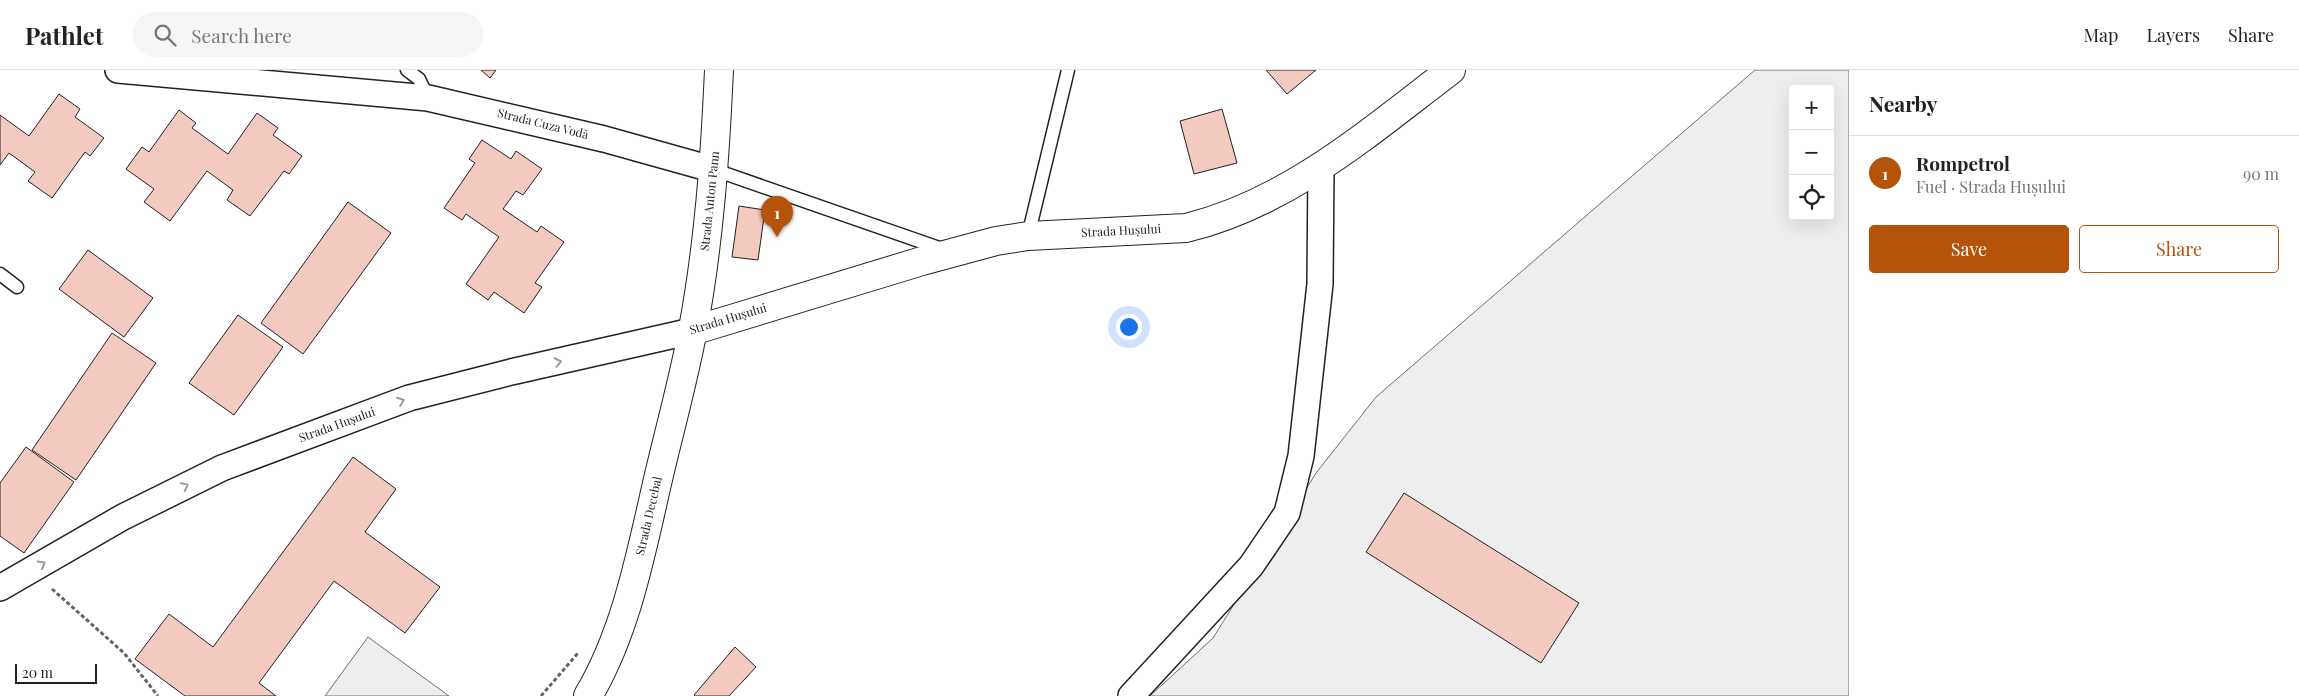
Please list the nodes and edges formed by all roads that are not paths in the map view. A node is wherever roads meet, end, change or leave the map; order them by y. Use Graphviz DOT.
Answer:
graph roads {
  1 [pos="118,70"];
  2 [pos="407,70"];
  3 [pos="719,70"];
  4 [pos="1068,70"];
  5 [pos="1451,70"];
  6 [pos="428,98"];
  7 [pos="1321,168"];
  8 [pos="715,170"];
  9 [pos="1028,236"];
  10 [pos="952,252"];
  11 [pos="0,274"];
  12 [pos="17,287"];
  13 [pos="692,330"];
  14 [pos="0,588"];
  15 [pos="588,696"];
  16 [pos="1131,696"];
  1 -- 6 [label="street, Strada Cuza Vodă"];
  2 -- 6 [label="lane"];
  3 -- 8 [label="street, Strada Anton Pann"];
  4 -- 9 [label="lane"];
  5 -- 7 [label="street, Strada Hușului"];
  6 -- 8 [label="street, Strada Cuza Vodă"];
  7 -- 9 [label="street, Strada Hușului"];
  7 -- 16 [label="street"];
  8 -- 10 [label="lane, Strada Cuza Vodă"];
  8 -- 13 [label="street, Strada Anton Pann"];
  9 -- 10 [label="street, Strada Hușului"];
  10 -- 13 [label="street, Strada Hușului"];
  11 -- 12 [label="lane"];
  14 -- 13 [label="street, Strada Hușului, one-way"];
  13 -- 15 [label="street, Strada Decebal"];
}
